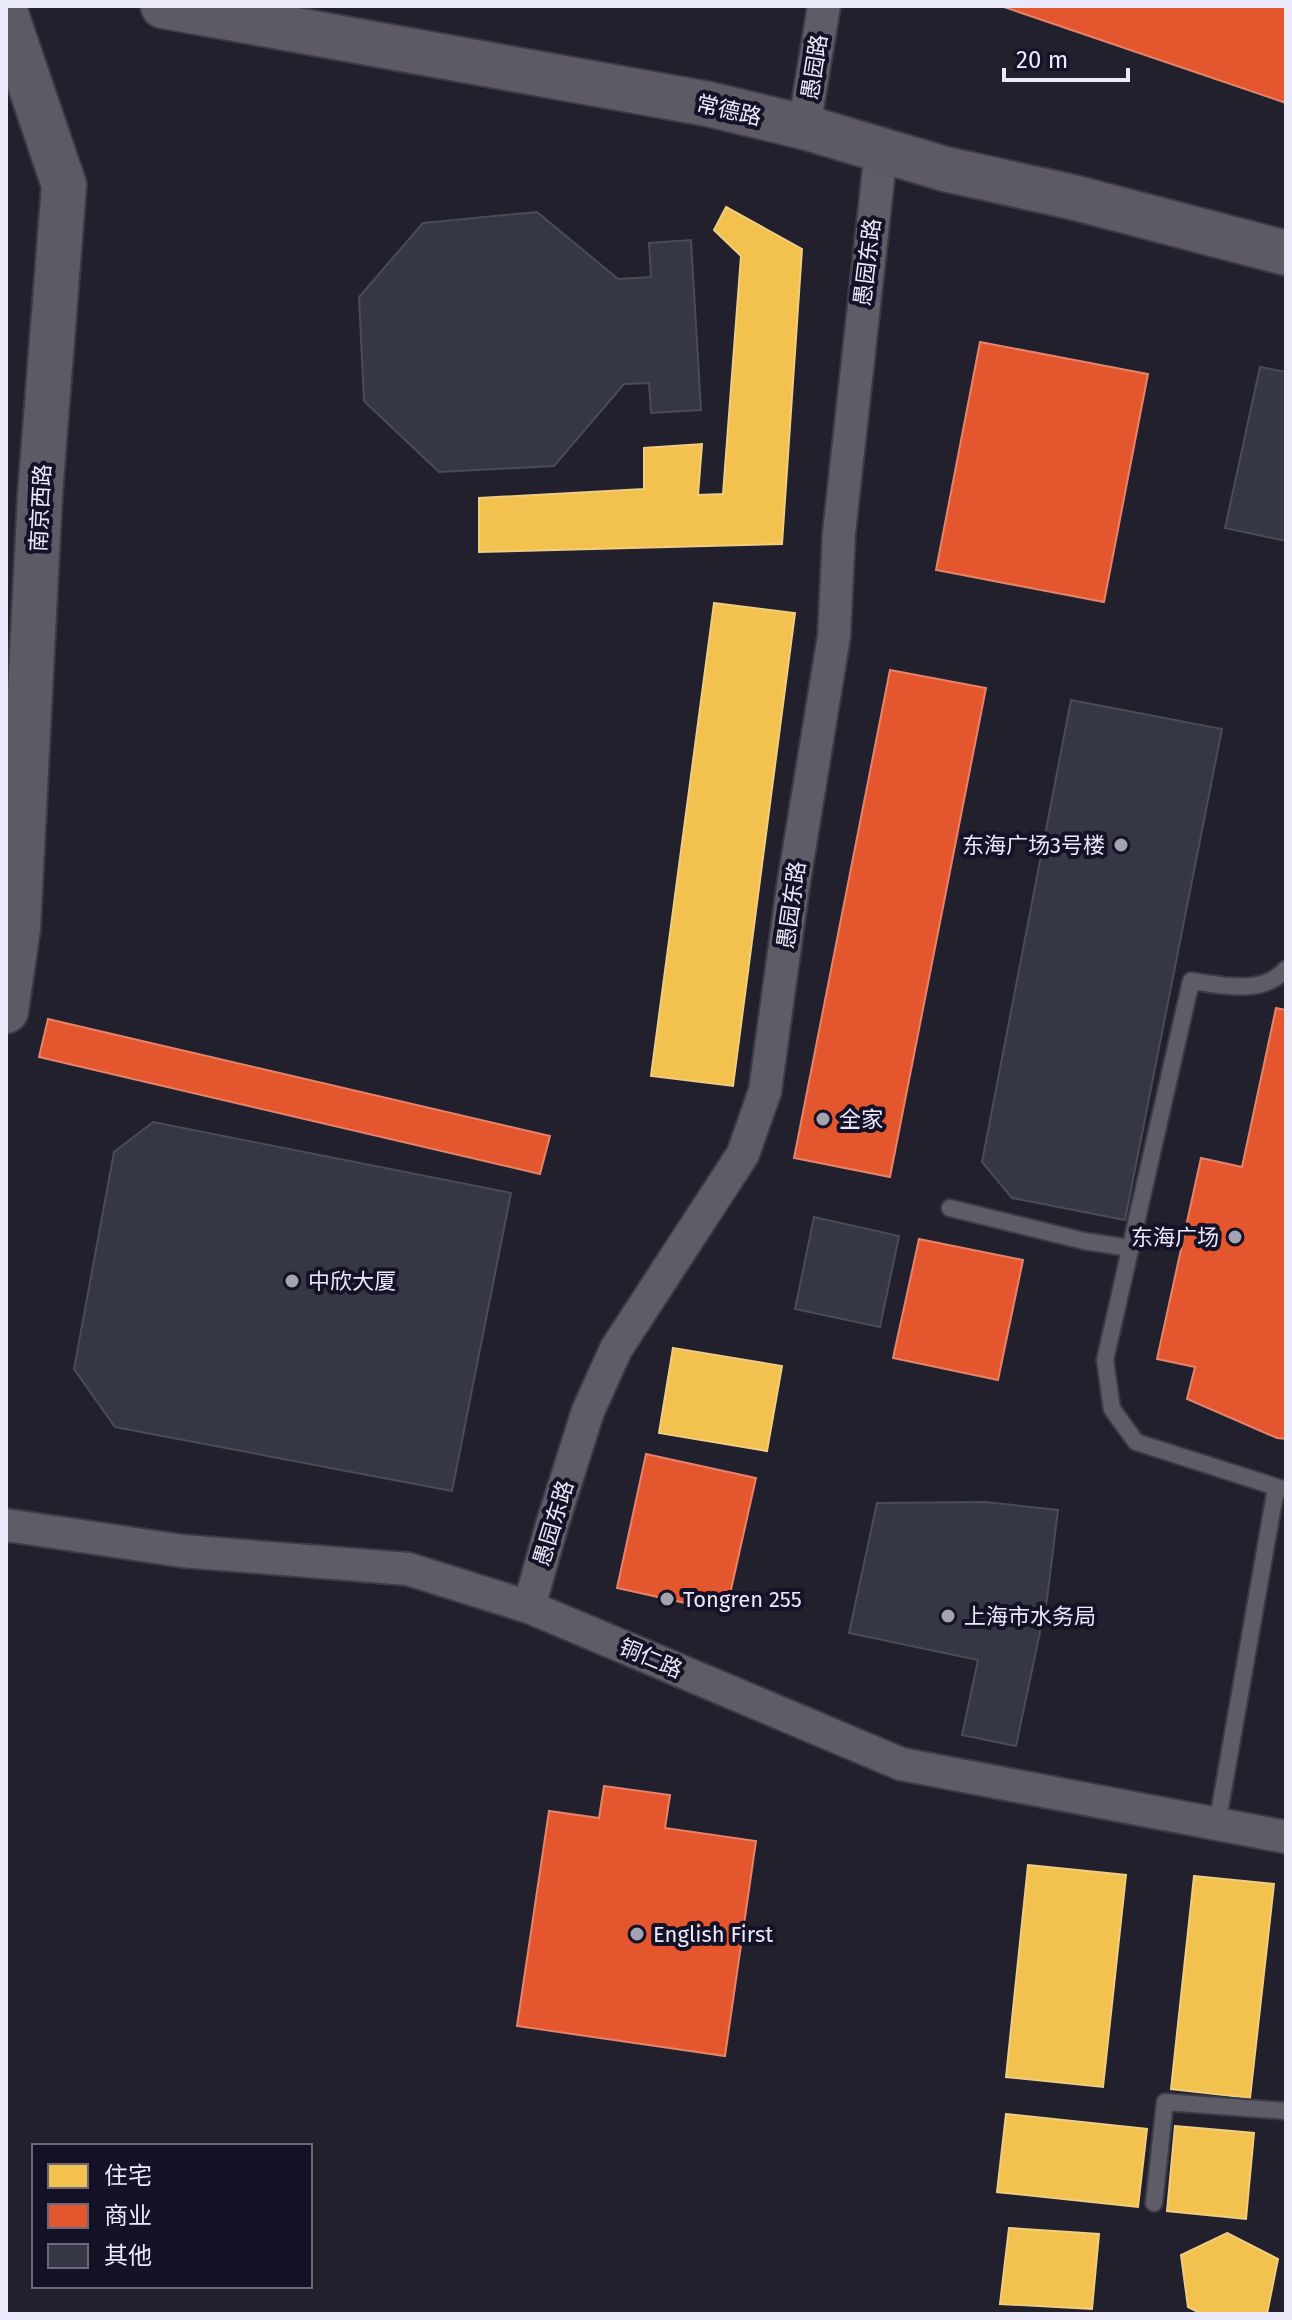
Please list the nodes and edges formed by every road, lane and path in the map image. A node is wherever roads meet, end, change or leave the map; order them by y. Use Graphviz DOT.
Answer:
graph roads {
  1 [pos="163,6"];
  2 [pos="824,6"];
  3 [pos="6,14"];
  4 [pos="804,127"];
  5 [pos="881,151"];
  6 [pos="1286,253"];
  7 [pos="1286,969"];
  8 [pos="6,1011"];
  9 [pos="950,1208"];
  10 [pos="1130,1248"];
  11 [pos="1281,1489"];
  12 [pos="6,1525"];
  13 [pos="529,1607"];
  14 [pos="1217,1825"];
  15 [pos="1286,1837"];
  16 [pos="1286,2111"];
  17 [pos="1154,2203"];
  1 -- 4 [label="main road, 常德路"];
  2 -- 4 [label="street, 愚园路"];
  3 -- 8 [label="main road, 南京西路"];
  4 -- 5 [label="main road, 常德路"];
  5 -- 6 [label="main road, 常德路"];
  5 -- 13 [label="street, 愚园东路"];
  7 -- 10 [label="lane"];
  9 -- 10 [label="lane"];
  10 -- 11 [label="lane"];
  11 -- 14 [label="lane"];
  12 -- 13 [label="street, 铜仁路"];
  13 -- 14 [label="street, 铜仁路"];
  14 -- 15 [label="street, 铜仁路"];
  16 -- 17 [label="lane"];
}
